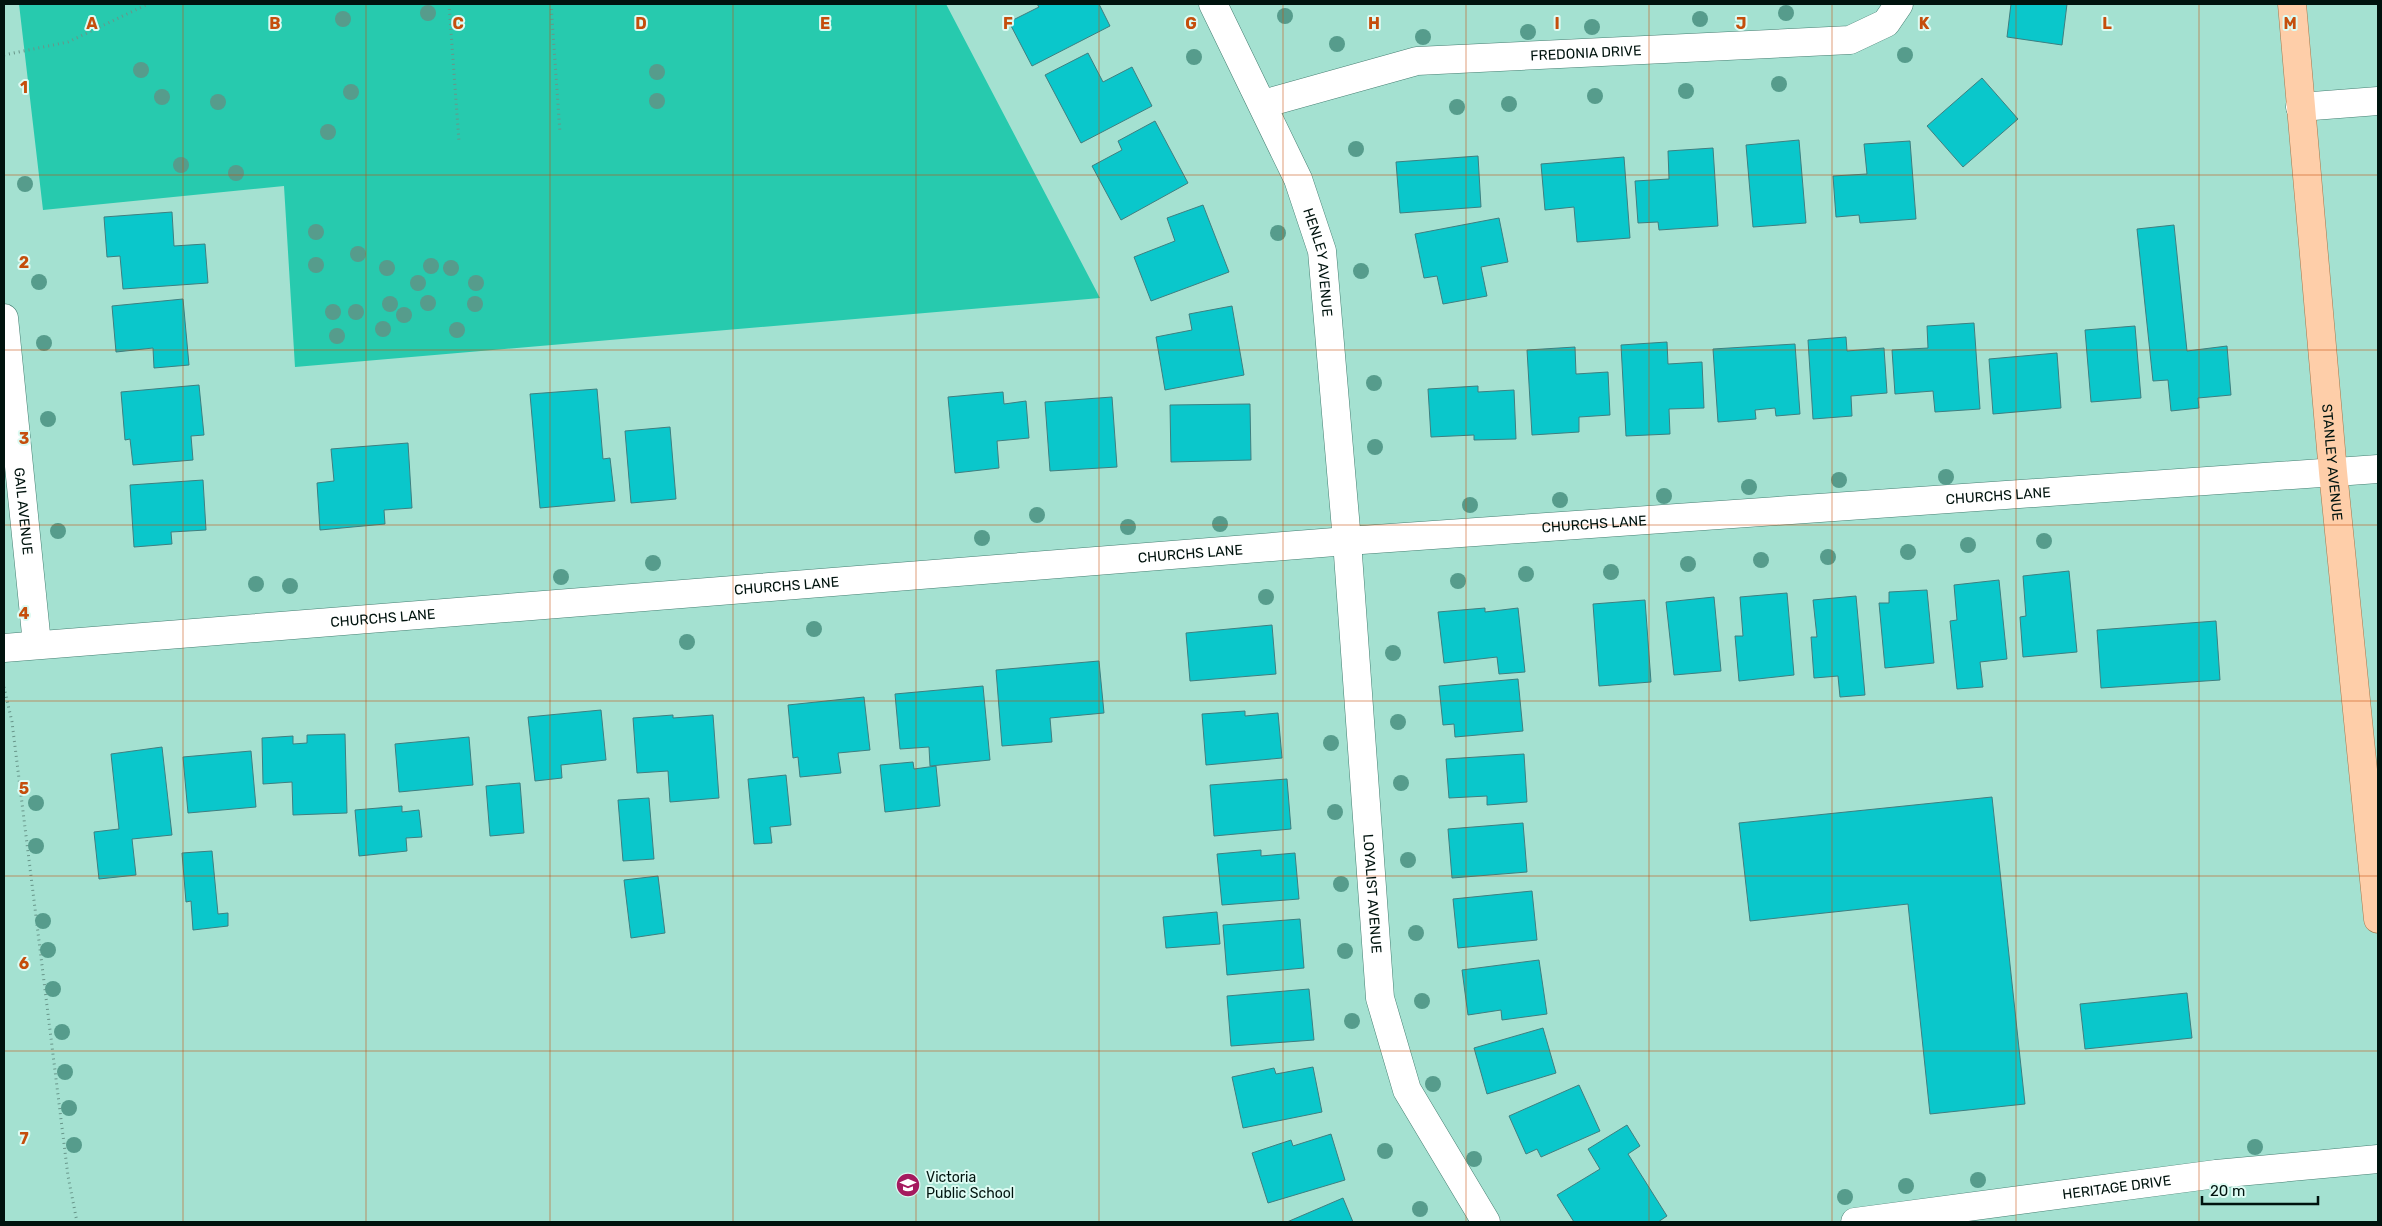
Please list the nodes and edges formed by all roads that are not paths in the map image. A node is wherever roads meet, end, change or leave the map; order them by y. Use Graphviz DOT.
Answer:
graph roads {
  1 [pos="1213,4"];
  2 [pos="1899,4"];
  3 [pos="2292,4"];
  4 [pos="2378,101"];
  5 [pos="1263,104"];
  6 [pos="2300,107"];
  7 [pos="4,318"];
  8 [pos="2378,468"];
  9 [pos="2333,472"];
  10 [pos="1347,541"];
  11 [pos="37,644"];
  12 [pos="4,648"];
  13 [pos="2378,919"];
  14 [pos="2378,1159"];
  15 [pos="1486,1222"];
  16 [pos="1855,1222"];
  1 -- 5 [label="street, HENLEY AVENUE"];
  2 -- 5 [label="street, FREDONIA DRIVE"];
  3 -- 6 [label="main road, STANLEY AVENUE"];
  4 -- 6 [label="street"];
  5 -- 10 [label="street, HENLEY AVENUE"];
  6 -- 9 [label="main road, STANLEY AVENUE"];
  7 -- 11 [label="street, GAIL AVENUE"];
  8 -- 9 [label="street, CHURCHS LANE"];
  9 -- 10 [label="street, CHURCHS LANE"];
  9 -- 13 [label="main road, STANLEY AVENUE"];
  10 -- 11 [label="street, CHURCHS LANE"];
  10 -- 15 [label="street, LOYALIST AVENUE"];
  11 -- 12 [label="street, CHURCHS LANE"];
  14 -- 16 [label="street, HERITAGE DRIVE"];
}
